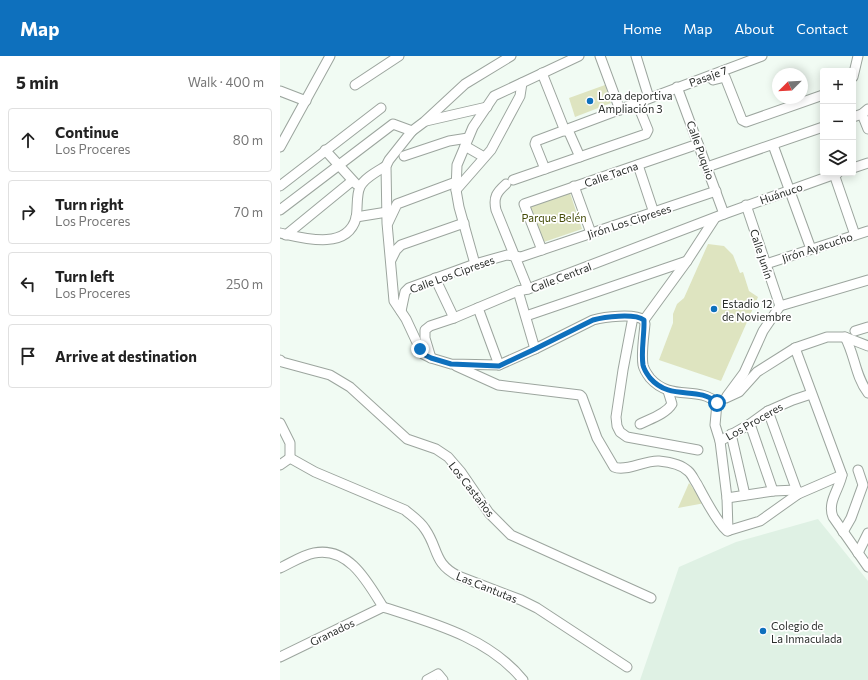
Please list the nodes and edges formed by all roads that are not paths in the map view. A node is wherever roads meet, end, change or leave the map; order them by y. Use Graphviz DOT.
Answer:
graph roads {
  1 [pos="399,56"];
  2 [pos="511,56"];
  3 [pos="579,56"];
  4 [pos="600,56"];
  5 [pos="636,56"];
  6 [pos="762,56"];
  7 [pos="858,56"];
  8 [pos="328,57"];
  9 [pos="855,68"];
  10 [pos="542,73"];
  11 [pos="694,81"];
  12 [pos="522,83"];
  13 [pos="355,85"];
  14 [pos="677,87"];
  15 [pos="280,91"];
  16 [pos="820,96"];
  17 [pos="649,98"];
  18 [pos="306,101"];
  19 [pos="637,103"];
  20 [pos="487,107"];
  21 [pos="381,108"];
  22 [pos="620,110"];
  23 [pos="865,111"];
  24 [pos="856,116"];
  25 [pos="424,122"];
  26 [pos="820,128"];
  27 [pos="868,129"];
  28 [pos="567,130"];
  29 [pos="412,131"];
  30 [pos="466,142"];
  31 [pos="698,144"];
  32 [pos="773,145"];
  33 [pos="280,147"];
  34 [pos="325,150"];
  35 [pos="404,156"];
  36 [pos="484,157"];
  37 [pos="580,157"];
  38 [pos="868,163"];
  39 [pos="638,165"];
  40 [pos="338,166"];
  41 [pos="386,166"];
  42 [pos="707,166"];
  43 [pos="856,167"];
  44 [pos="545,169"];
  45 [pos="830,176"];
  46 [pos="837,176"];
  47 [pos="352,181"];
  48 [pos="280,186"];
  49 [pos="456,186"];
  50 [pos="574,186"];
  51 [pos="360,188"];
  52 [pos="790,190"];
  53 [pos="716,191"];
  54 [pos="746,205"];
  55 [pos="280,210"];
  56 [pos="387,212"];
  57 [pos="654,213"];
  58 [pos="724,214"];
  59 [pos="356,217"];
  60 [pos="715,218"];
  61 [pos="387,223"];
  62 [pos="464,223"];
  63 [pos="868,231"];
  64 [pos="591,233"];
  65 [pos="283,234"];
  66 [pos="855,235"];
  67 [pos="811,249"];
  68 [pos="542,250"];
  69 [pos="516,257"];
  70 [pos="390,261"];
  71 [pos="687,262"];
  72 [pos="476,264"];
  73 [pos="766,264"];
  74 [pos="435,278"];
  75 [pos="868,280"];
  76 [pos="528,289"];
  77 [pos="518,291"];
  78 [pos="780,306"];
  79 [pos="478,308"];
  80 [pos="401,311"];
  81 [pos="526,316"];
  82 [pos="633,316"];
  83 [pos="454,318"];
  84 [pos="644,320"];
  85 [pos="845,337"];
  86 [pos="868,346"];
  87 [pos="795,348"];
  88 [pos="535,349"];
  89 [pos="431,358"];
  90 [pos="280,360"];
  91 [pos="451,364"];
  92 [pos="499,366"];
  93 [pos="668,391"];
  94 [pos="868,393"];
  95 [pos="812,394"];
  96 [pos="726,398"];
  97 [pos="717,403"];
  98 [pos="768,411"];
  99 [pos="280,423"];
  100 [pos="640,424"];
  101 [pos="750,424"];
  102 [pos="731,434"];
  103 [pos="720,441"];
  104 [pos="698,450"];
  105 [pos="290,458"];
  106 [pos="280,465"];
  107 [pos="858,470"];
  108 [pos="842,476"];
  109 [pos="865,485"];
  110 [pos="773,491"];
  111 [pos="798,492"];
  112 [pos="745,495"];
  113 [pos="727,498"];
  114 [pos="728,531"];
  115 [pos="843,532"];
  116 [pos="868,533"];
  117 [pos="858,553"];
  118 [pos="868,567"];
  119 [pos="280,568"];
  120 [pos="651,598"];
  121 [pos="384,607"];
  122 [pos="280,657"];
  123 [pos="627,667"];
  124 [pos="441,677"];
  125 [pos="427,680"];
  126 [pos="524,680"];
  1 -- 13 [label="street"];
  2 -- 25 [label="street"];
  3 -- 10 [label="street"];
  4 -- 22 [label="street"];
  5 -- 17 [label="street"];
  6 -- 11 [label="street, Pasaje 7"];
  7 -- 9 [label="street"];
  8 -- 18 [label="street"];
  10 -- 12 [label="street"];
  10 -- 28 [label="street"];
  11 -- 14 [label="street, Pasaje 7"];
  11 -- 16 [label="street"];
  12 -- 20 [label="street"];
  12 -- 36 [label="street"];
  14 -- 17 [label="street, Pasaje 7"];
  14 -- 31 [label="street, Calle Puquio"];
  15 -- 18 [label="street"];
  17 -- 19 [label="street, Pasaje 7"];
  18 -- 33 [label="street"];
  19 -- 22 [label="street, Pasaje 7"];
  19 -- 37 [label="street"];
  20 -- 25 [label="street"];
  20 -- 30 [label="street"];
  21 -- 34 [label="street"];
  22 -- 28 [label="street, Pasaje 7"];
  23 -- 24 [label="street"];
  23 -- 27 [label="street"];
  25 -- 29 [label="street"];
  26 -- 32 [label="street"];
  28 -- 37 [label="street"];
  28 -- 44 [label="street, Pasaje 7"];
  29 -- 40 [label="street"];
  29 -- 41 [label="street"];
  30 -- 35 [label="street"];
  30 -- 36 [label="street"];
  30 -- 49 [label="street"];
  31 -- 39 [label="street, Calle Tacna"];
  31 -- 42 [label="street, Calle Puquio"];
  32 -- 42 [label="street"];
  32 -- 52 [label="street"];
  34 -- 40 [label="street"];
  34 -- 48 [label="street"];
  36 -- 49 [label="street"];
  37 -- 44 [label="street"];
  38 -- 43 [label="street"];
  39 -- 50 [label="street, Calle Tacna"];
  39 -- 57 [label="street"];
  40 -- 47 [label="street"];
  40 -- 55 [label="street"];
  41 -- 51 [label="street"];
  41 -- 56 [label="street"];
  42 -- 53 [label="street, Calle Puquio"];
  44 -- 69 [label="street"];
  45 -- 52 [label="street, Huánuco"];
  46 -- 66 [label="street"];
  47 -- 51 [label="street"];
  47 -- 65 [label="street"];
  49 -- 61 [label="street"];
  49 -- 62 [label="street"];
  50 -- 64 [label="street"];
  50 -- 68 [label="street, Calle Tacna"];
  51 -- 59 [label="street"];
  52 -- 54 [label="street, Huánuco"];
  52 -- 67 [label="street"];
  53 -- 57 [label="street, Jirón Los Cipreses"];
  53 -- 58 [label="street, Calle Puquio"];
  54 -- 58 [label="street, Huánuco"];
  54 -- 73 [label="street, Calle Junín"];
  56 -- 59 [label="street"];
  56 -- 61 [label="street"];
  57 -- 64 [label="street, Jirón Los Cipreses"];
  58 -- 60 [label="street, Calle Central"];
  59 -- 65 [label="street"];
  60 -- 71 [label="street"];
  60 -- 76 [label="street, Calle Central"];
  61 -- 70 [label="street"];
  62 -- 70 [label="street"];
  62 -- 72 [label="street"];
  63 -- 66 [label="street, Jirón Ayacucho"];
  64 -- 68 [label="street, Jirón Los Cipreses"];
  66 -- 67 [label="street, Jirón Ayacucho"];
  67 -- 73 [label="street, Jirón Ayacucho"];
  68 -- 69 [label="street, Calle Los Cipreses"];
  69 -- 72 [label="street, Calle Los Cipreses"];
  69 -- 76 [label="street"];
  70 -- 80 [label="street"];
  71 -- 81 [label="street"];
  71 -- 84 [label="street"];
  72 -- 74 [label="street, Calle Los Cipreses"];
  73 -- 78 [label="street, Calle Junín"];
  74 -- 80 [label="street, Calle Los Cipreses"];
  74 -- 83 [label="street"];
  75 -- 78 [label="street"];
  76 -- 77 [label="street, Calle Central"];
  77 -- 79 [label="street, Calle Central"];
  77 -- 81 [label="street"];
  78 -- 96 [label="street"];
  79 -- 83 [label="street, Calle Central"];
  79 -- 92 [label="street"];
  80 -- 89 [label="street"];
  81 -- 88 [label="street"];
  82 -- 84 [label="street"];
  82 -- 88 [label="street"];
  82 -- 104 [label="street"];
  83 -- 89 [label="street, Calle Central"];
  84 -- 93 [label="street"];
  85 -- 86 [label="street"];
  85 -- 87 [label="street"];
  85 -- 94 [label="street"];
  87 -- 95 [label="street"];
  87 -- 96 [label="street"];
  88 -- 92 [label="street"];
  89 -- 91 [label="street"];
  90 -- 120 [label="street, Los Castaños"];
  91 -- 92 [label="street"];
  91 -- 114 [label="street"];
  93 -- 97 [label="street"];
  93 -- 100 [label="street"];
  95 -- 98 [label="street, Los Proceres"];
  95 -- 108 [label="street"];
  96 -- 97 [label="street"];
  97 -- 103 [label="street, Los Proceres"];
  98 -- 101 [label="street, Los Proceres"];
  98 -- 111 [label="street"];
  99 -- 105 [label="street"];
  101 -- 102 [label="street, Los Proceres"];
  101 -- 110 [label="street"];
  102 -- 103 [label="street, Los Proceres"];
  102 -- 112 [label="street"];
  103 -- 113 [label="street, Los Proceres"];
  105 -- 106 [label="street"];
  105 -- 123 [label="street, Las Cantutas"];
  107 -- 109 [label="street"];
  108 -- 111 [label="street"];
  108 -- 115 [label="street"];
  109 -- 115 [label="street"];
  110 -- 111 [label="street"];
  110 -- 112 [label="street"];
  111 -- 114 [label="street"];
  112 -- 113 [label="street"];
  113 -- 114 [label="street, Los Proceres"];
  115 -- 117 [label="street"];
  116 -- 117 [label="street"];
  117 -- 118 [label="street"];
  119 -- 121 [label="street"];
  121 -- 122 [label="street, Granados"];
  121 -- 126 [label="street"];
  124 -- 125 [label="street"];
}
